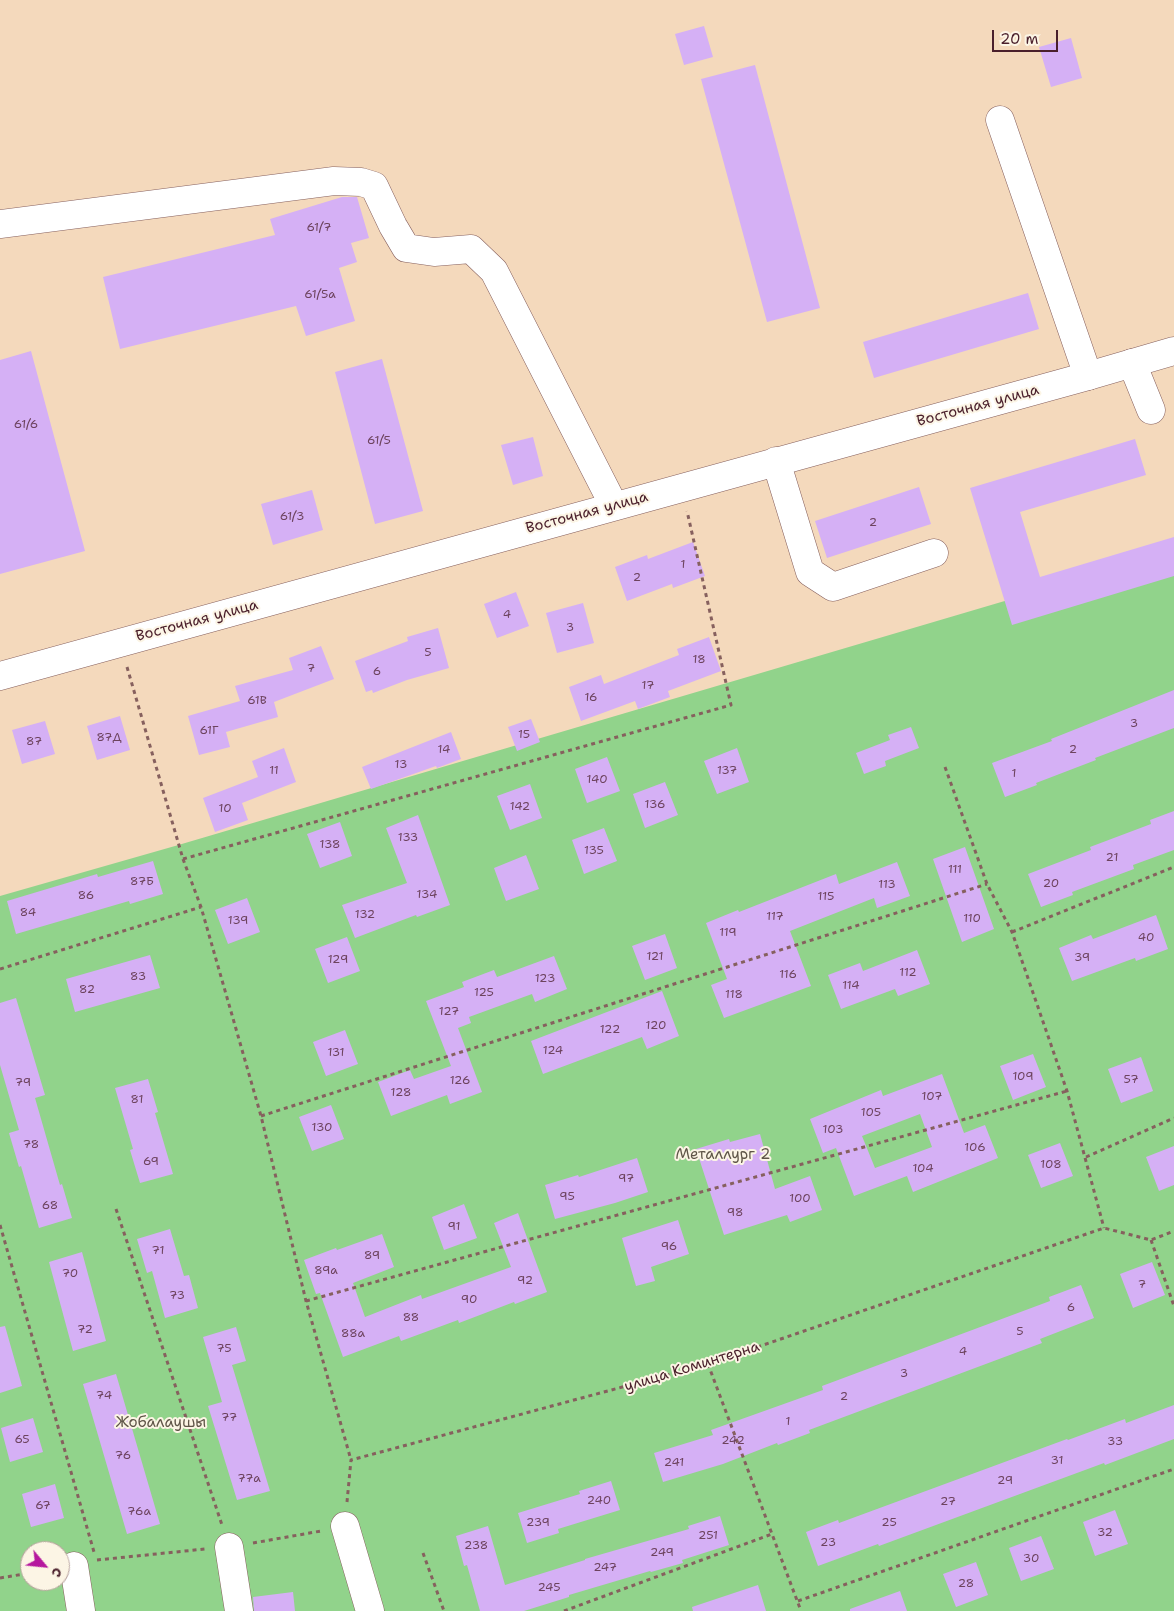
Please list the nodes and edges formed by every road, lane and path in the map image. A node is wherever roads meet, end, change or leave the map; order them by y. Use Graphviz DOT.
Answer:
graph roads {
  1 [pos="1000,120"];
  2 [pos="0,224"];
  3 [pos="1174,351"];
  4 [pos="1132,363"];
  5 [pos="1088,376"];
  6 [pos="1150,410"];
  7 [pos="776,462"];
  8 [pos="681,487"];
  9 [pos="614,506"];
  10 [pos="934,553"];
  11 [pos="120,642"];
  12 [pos="0,676"];
  13 [pos="945,767"];
  14 [pos="182,859"];
  15 [pos="1174,867"];
  16 [pos="987,884"];
  17 [pos="201,908"];
  18 [pos="1012,932"];
  19 [pos="0,970"];
  20 [pos="1067,1091"];
  21 [pos="261,1116"];
  22 [pos="1174,1118"];
  23 [pos="1086,1157"];
  24 [pos="116,1209"];
  25 [pos="0,1225"];
  26 [pos="1104,1228"];
  27 [pos="1174,1231"];
  28 [pos="1151,1240"];
  29 [pos="306,1302"];
  30 [pos="1174,1306"];
  31 [pos="708,1364"];
  32 [pos="350,1460"];
  33 [pos="1174,1469"];
  34 [pos="345,1526"];
  35 [pos="772,1534"];
  36 [pos="229,1547"];
  37 [pos="423,1553"];
  38 [pos="86,1563"];
  39 [pos="20,1575"];
  40 [pos="0,1578"];
  41 [pos="798,1601"];
  42 [pos="81,1611"];
  43 [pos="239,1611"];
  44 [pos="370,1611"];
  45 [pos="444,1611"];
  46 [pos="564,1611"];
  47 [pos="801,1611"];
  1 -- 5 [label="main road"];
  2 -- 9 [label="main road"];
  3 -- 4 [label="main road, Восточная улица"];
  4 -- 5 [label="main road, Восточная улица"];
  4 -- 6 [label="main road"];
  5 -- 7 [label="main road, Восточная улица"];
  7 -- 8 [label="main road, Восточная улица"];
  7 -- 10 [label="main road"];
  8 -- 9 [label="main road, Восточная улица"];
  8 -- 14 [label="path"];
  9 -- 11 [label="main road, Восточная улица"];
  11 -- 12 [label="main road, Восточная улица"];
  11 -- 14 [label="path"];
  13 -- 16 [label="path"];
  14 -- 17 [label="path"];
  15 -- 18 [label="path"];
  16 -- 18 [label="path"];
  16 -- 21 [label="path"];
  17 -- 19 [label="path"];
  17 -- 21 [label="path"];
  18 -- 20 [label="path"];
  20 -- 23 [label="path"];
  20 -- 29 [label="path"];
  21 -- 29 [label="path"];
  22 -- 23 [label="path"];
  23 -- 26 [label="path"];
  24 -- 36 [label="path"];
  25 -- 38 [label="path"];
  26 -- 28 [label="path"];
  26 -- 31 [label="path, улица Коминтерна"];
  27 -- 28 [label="path"];
  28 -- 30 [label="path"];
  29 -- 32 [label="path"];
  31 -- 32 [label="path, улица Коминтерна"];
  31 -- 35 [label="path"];
  32 -- 34 [label="path"];
  33 -- 41 [label="path"];
  34 -- 44 [label="main road"];
  35 -- 41 [label="path"];
  35 -- 46 [label="path"];
  36 -- 43 [label="main road"];
  37 -- 45 [label="path"];
  38 -- 42 [label="main road"];
  39 -- 40 [label="path"];
  41 -- 47 [label="path"];
}
